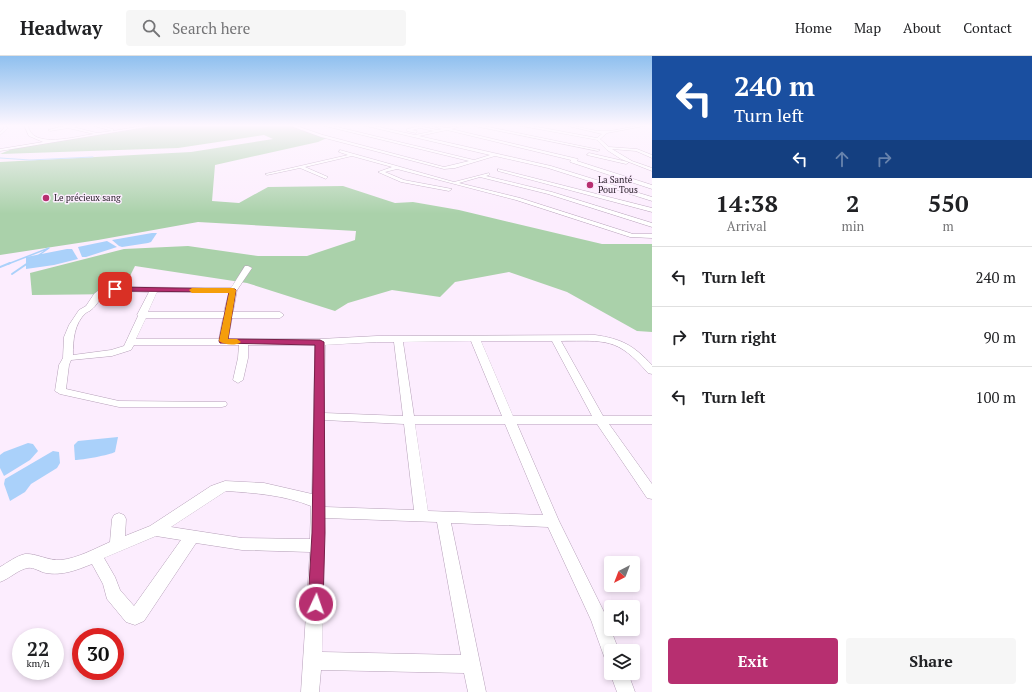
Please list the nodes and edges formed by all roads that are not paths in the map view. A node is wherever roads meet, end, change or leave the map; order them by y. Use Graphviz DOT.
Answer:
graph roads {
  1 [pos="353,155"];
  2 [pos="396,155"];
  3 [pos="448,155"];
  4 [pos="496,155"];
  5 [pos="559,155"];
  6 [pos="588,155"];
  7 [pos="592,155"];
  8 [pos="619,155"];
  9 [pos="578,159"];
  10 [pos="474,161"];
  11 [pos="522,161"];
  12 [pos="515,164"];
  13 [pos="640,166"];
  14 [pos="302,167"];
  15 [pos="400,167"];
  16 [pos="508,167"];
  17 [pos="549,167"];
  18 [pos="500,170"];
  19 [pos="652,170"];
  20 [pos="267,174"];
  21 [pos="481,176"];
  22 [pos="326,178"];
  23 [pos="454,183"];
  24 [pos="652,187"];
  25 [pos="449,189"];
  26 [pos="652,199"];
  27 [pos="652,210"];
  28 [pos="652,225"];
  29 [pos="652,236"];
  30 [pos="248,268"];
  31 [pos="233,290"];
  32 [pos="152,291"];
  33 [pos="141,315"];
  34 [pos="228,316"];
  35 [pos="280,316"];
  36 [pos="555,338"];
  37 [pos="475,339"];
  38 [pos="398,340"];
  39 [pos="223,341"];
  40 [pos="131,342"];
  41 [pos="244,342"];
  42 [pos="320,342"];
  43 [pos="68,358"];
  44 [pos="652,371"];
  45 [pos="238,380"];
  46 [pos="222,404"];
  47 [pos="319,416"];
  48 [pos="508,419"];
  49 [pos="409,420"];
  50 [pos="600,420"];
  51 [pos="652,420"];
  52 [pos="652,494"];
  53 [pos="318,507"];
  54 [pos="422,517"];
  55 [pos="443,517"];
  56 [pos="119,518"];
  57 [pos="552,521"];
  58 [pos="155,530"];
  59 [pos="192,537"];
  60 [pos="318,546"];
  61 [pos="117,547"];
  62 [pos="95,556"];
  63 [pos="0,575"];
  64 [pos="607,644"];
  65 [pos="313,661"];
  66 [pos="471,664"];
  67 [pos="622,680"];
  68 [pos="310,692"];
  69 [pos="477,692"];
  70 [pos="626,692"];
  1 -- 14 [label="street"];
  1 -- 15 [label="street"];
  2 -- 10 [label="street"];
  3 -- 10 [label="street"];
  4 -- 10 [label="street"];
  4 -- 11 [label="street"];
  5 -- 9 [label="street"];
  6 -- 9 [label="street"];
  7 -- 13 [label="street"];
  8 -- 13 [label="street"];
  9 -- 17 [label="street"];
  9 -- 24 [label="street"];
  11 -- 12 [label="street"];
  11 -- 17 [label="street"];
  13 -- 19 [label="street"];
  14 -- 20 [label="street"];
  14 -- 22 [label="street"];
  15 -- 23 [label="street"];
  15 -- 25 [label="street"];
  16 -- 18 [label="street"];
  17 -- 26 [label="street"];
  18 -- 21 [label="street"];
  18 -- 27 [label="street"];
  21 -- 23 [label="street"];
  21 -- 28 [label="street"];
  23 -- 29 [label="street"];
  30 -- 31 [label="street"];
  31 -- 32 [label="street"];
  31 -- 34 [label="street"];
  32 -- 33 [label="street"];
  32 -- 43 [label="street"];
  33 -- 34 [label="street"];
  33 -- 40 [label="street"];
  34 -- 35 [label="street"];
  34 -- 39 [label="street"];
  36 -- 37 [label="street"];
  36 -- 44 [label="street"];
  36 -- 50 [label="street"];
  37 -- 38 [label="street"];
  37 -- 48 [label="street"];
  38 -- 42 [label="street"];
  38 -- 49 [label="street"];
  39 -- 40 [label="street"];
  39 -- 41 [label="street"];
  40 -- 43 [label="street"];
  41 -- 42 [label="street"];
  41 -- 45 [label="street"];
  42 -- 47 [label="street"];
  43 -- 46 [label="street"];
  47 -- 49 [label="street"];
  47 -- 53 [label="street"];
  48 -- 49 [label="street"];
  48 -- 50 [label="street"];
  48 -- 57 [label="street"];
  49 -- 54 [label="street"];
  50 -- 51 [label="street"];
  50 -- 52 [label="street"];
  53 -- 54 [label="street"];
  53 -- 58 [label="street"];
  53 -- 60 [label="street"];
  54 -- 55 [label="street"];
  55 -- 57 [label="street"];
  55 -- 66 [label="street"];
  56 -- 61 [label="street"];
  57 -- 64 [label="street"];
  58 -- 59 [label="street"];
  58 -- 61 [label="street"];
  59 -- 60 [label="street"];
  59 -- 62 [label="street"];
  60 -- 65 [label="street"];
  61 -- 62 [label="street"];
  62 -- 63 [label="street"];
  65 -- 66 [label="street"];
  65 -- 68 [label="street"];
  66 -- 69 [label="street"];
  67 -- 70 [label="street"];
}
